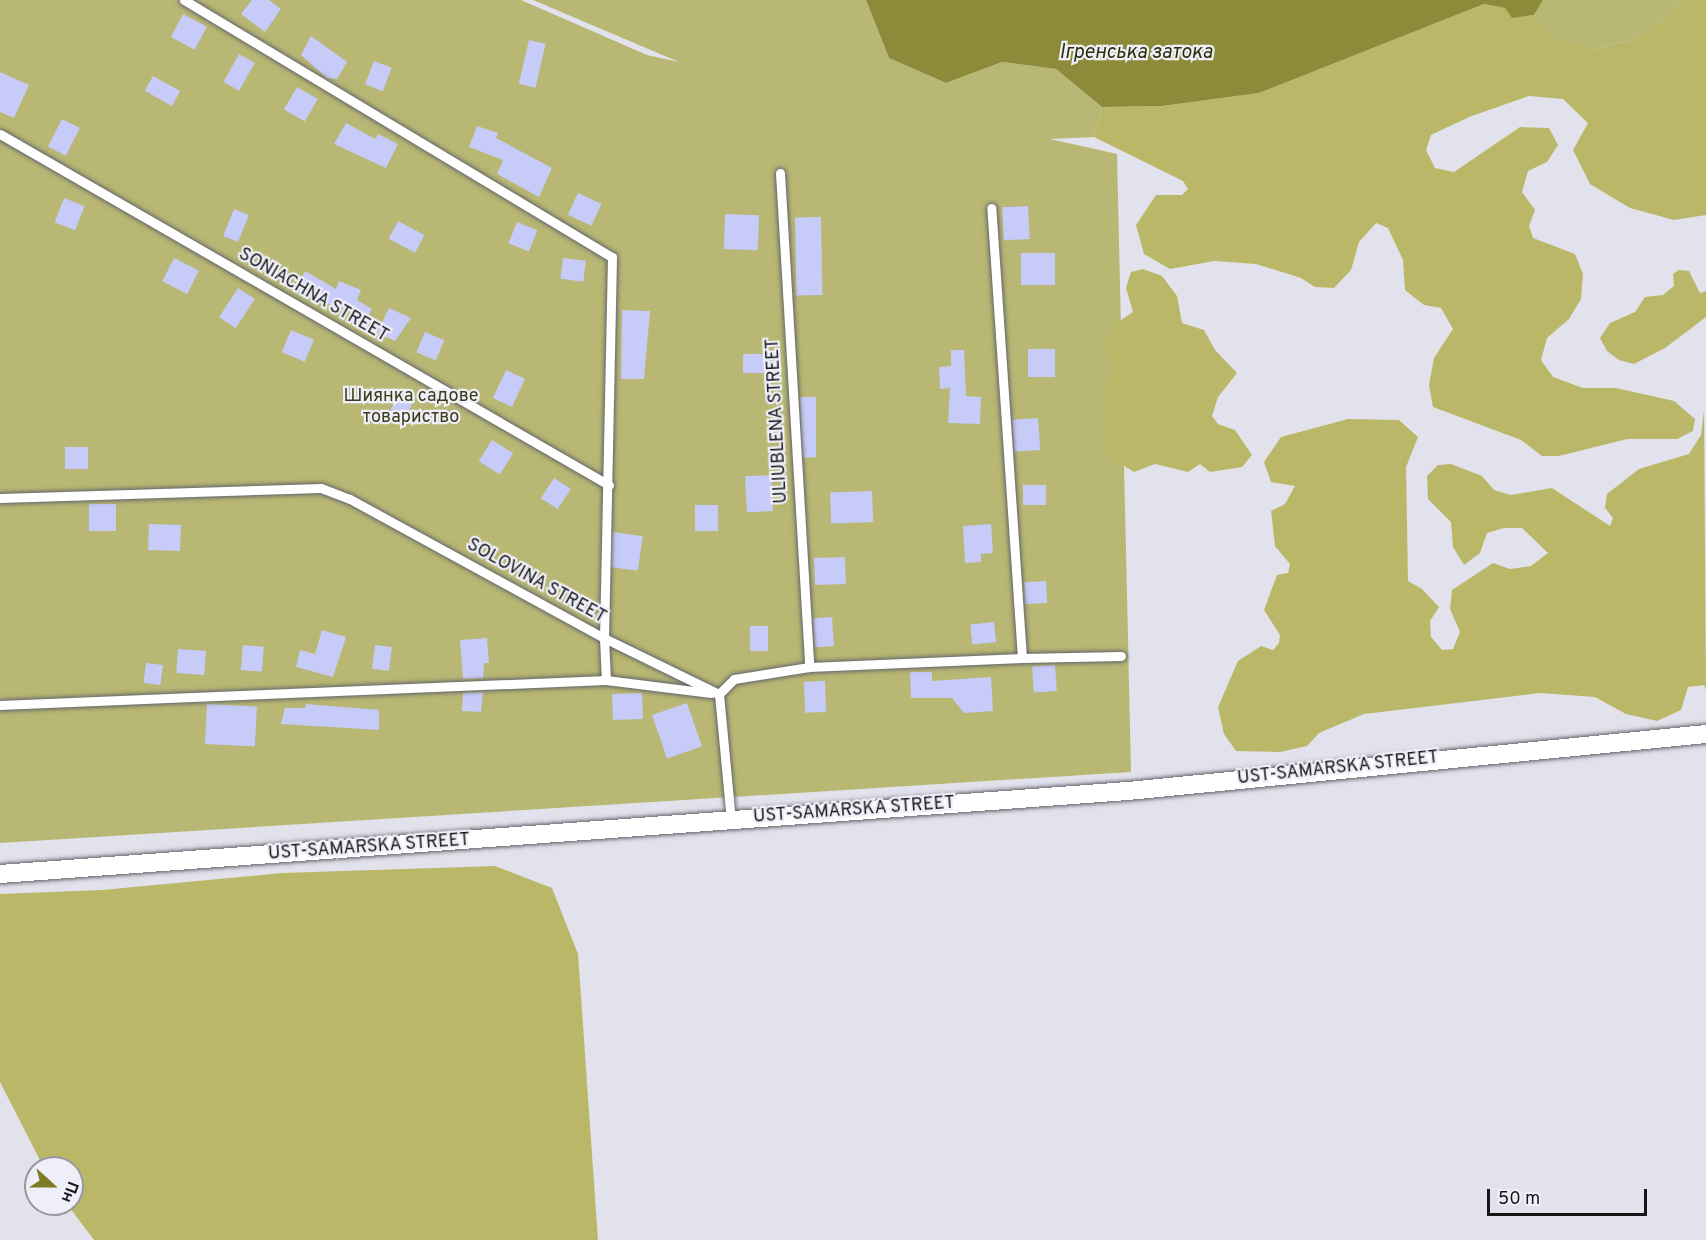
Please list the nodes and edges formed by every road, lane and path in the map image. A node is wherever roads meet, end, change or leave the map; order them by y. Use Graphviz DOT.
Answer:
graph roads {
  1 [pos="184,0"];
  2 [pos="0,134"];
  3 [pos="780,173"];
  4 [pos="991,208"];
  5 [pos="609,485"];
  6 [pos="0,498"];
  7 [pos="604,639"];
  8 [pos="1121,656"];
  9 [pos="1022,658"];
  10 [pos="809,667"];
  11 [pos="606,680"];
  12 [pos="719,694"];
  13 [pos="0,705"];
  14 [pos="1706,734"];
  15 [pos="731,820"];
  16 [pos="0,874"];
  1 -- 5 [label="lane"];
  2 -- 5 [label="lane, SONIACHNA STREET"];
  3 -- 10 [label="lane, ULIUBLENA STREET"];
  4 -- 9 [label="lane"];
  5 -- 7 [label="lane"];
  6 -- 7 [label="lane, SOLOVINA STREET"];
  7 -- 11 [label="lane, SOLOVINA STREET"];
  7 -- 12 [label="lane"];
  8 -- 9 [label="lane"];
  9 -- 10 [label="lane"];
  10 -- 12 [label="lane"];
  11 -- 12 [label="lane"];
  11 -- 13 [label="lane"];
  12 -- 15 [label="lane"];
  14 -- 15 [label="street, UST-SAMARSKA STREET"];
  15 -- 16 [label="street, UST-SAMARSKA STREET"];
}
